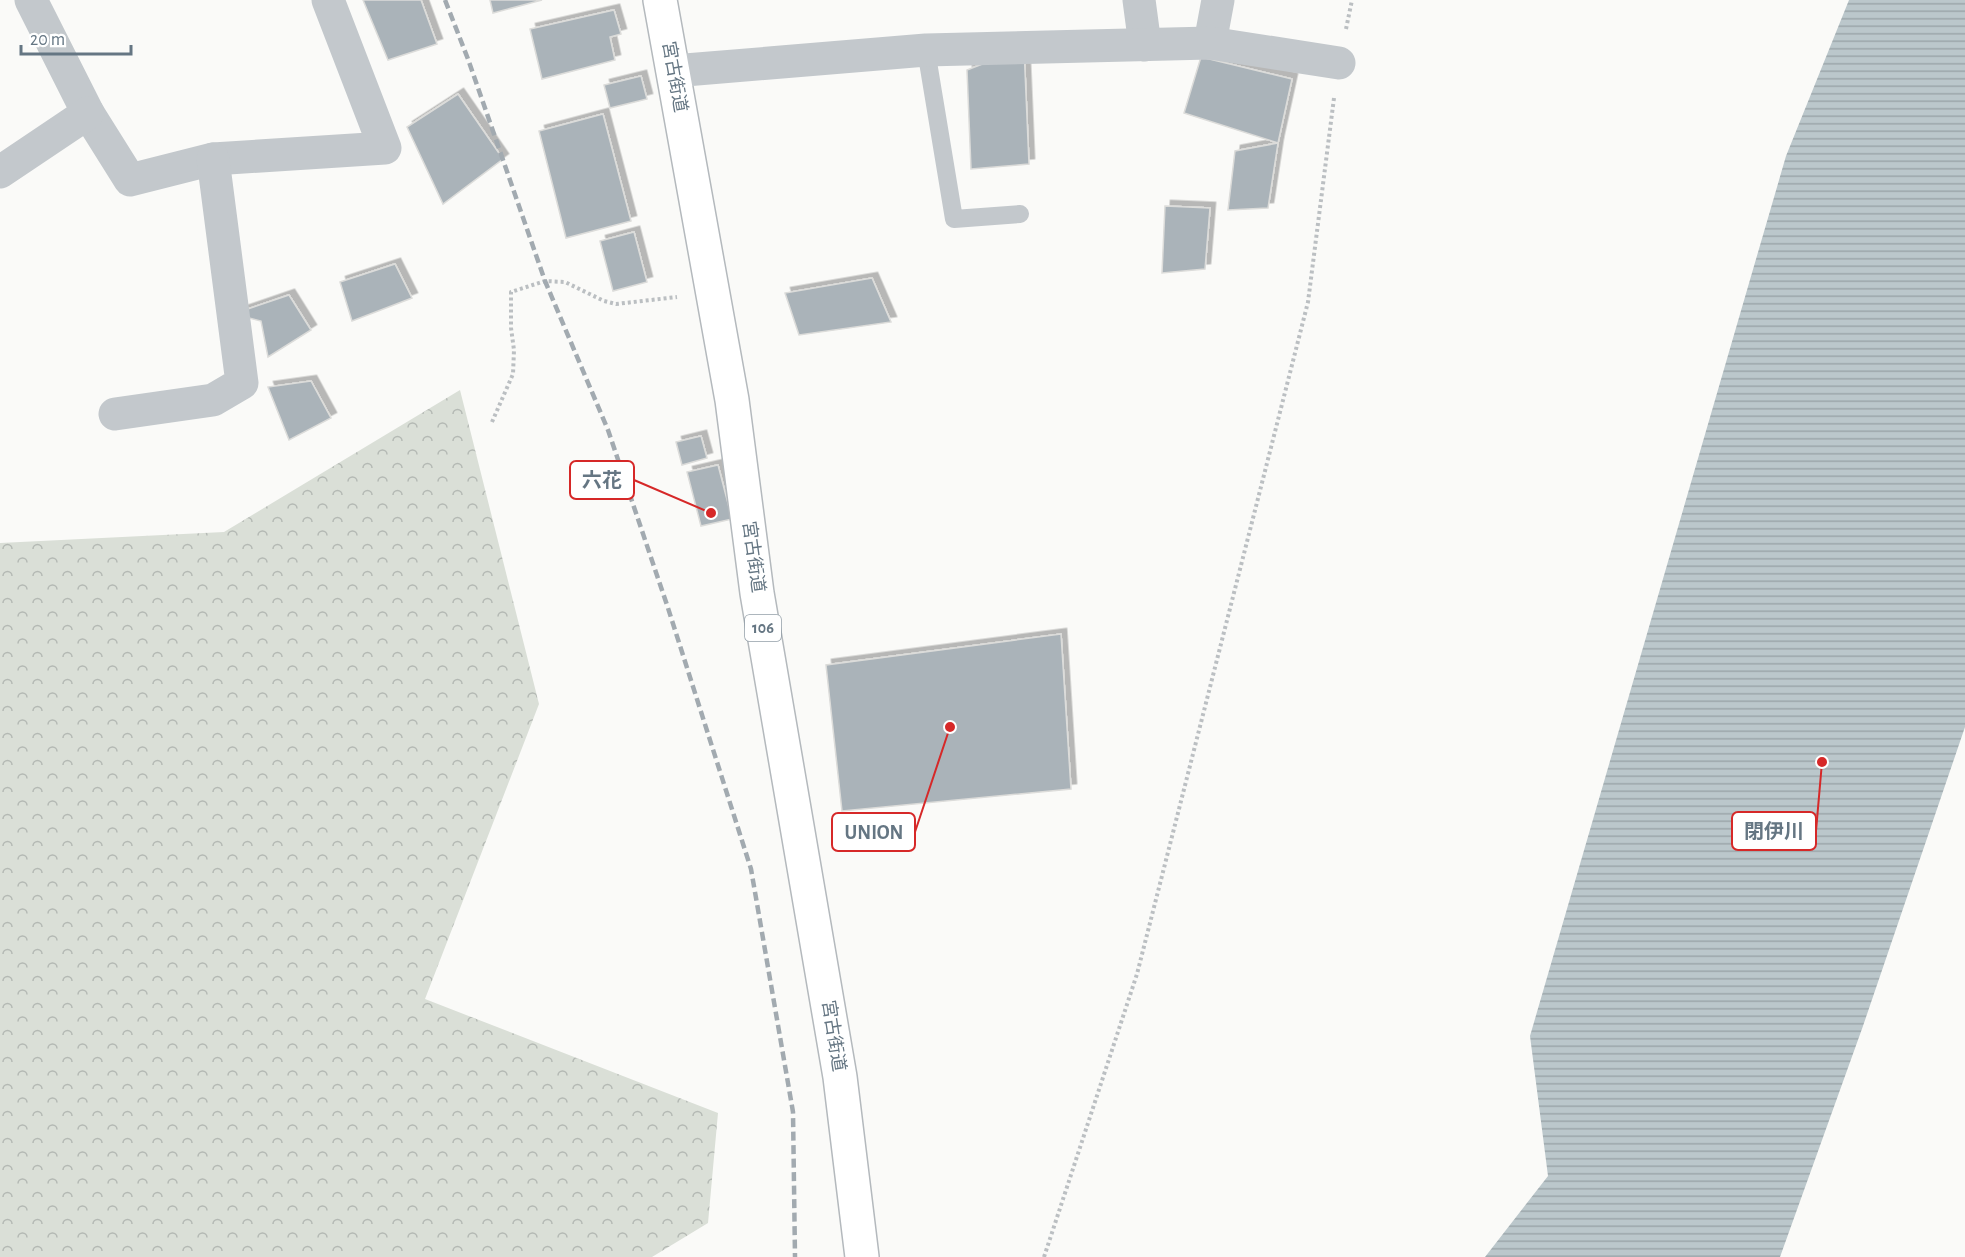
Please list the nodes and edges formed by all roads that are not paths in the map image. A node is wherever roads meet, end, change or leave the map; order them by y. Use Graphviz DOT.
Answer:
graph roads {
  1 [pos="31,0"];
  2 [pos="328,0"];
  3 [pos="660,0"];
  4 [pos="1138,0"];
  5 [pos="1218,0"];
  6 [pos="1210,43"];
  7 [pos="1145,45"];
  8 [pos="926,50"];
  9 [pos="1339,63"];
  10 [pos="673,71"];
  11 [pos="88,113"];
  12 [pos="213,159"];
  13 [pos="0,172"];
  14 [pos="1020,214"];
  15 [pos="115,414"];
  16 [pos="862,1257"];
  1 -- 11 [label="street"];
  2 -- 12 [label="street"];
  3 -- 10 [label="highway, 宮古街道 / 106"];
  4 -- 7 [label="street"];
  5 -- 6 [label="street"];
  6 -- 7 [label="street"];
  6 -- 9 [label="street"];
  7 -- 8 [label="street"];
  8 -- 10 [label="street"];
  8 -- 14 [label="lane"];
  10 -- 16 [label="highway, 宮古街道 / 106"];
  11 -- 12 [label="street"];
  11 -- 13 [label="street"];
  12 -- 15 [label="street"];
}
